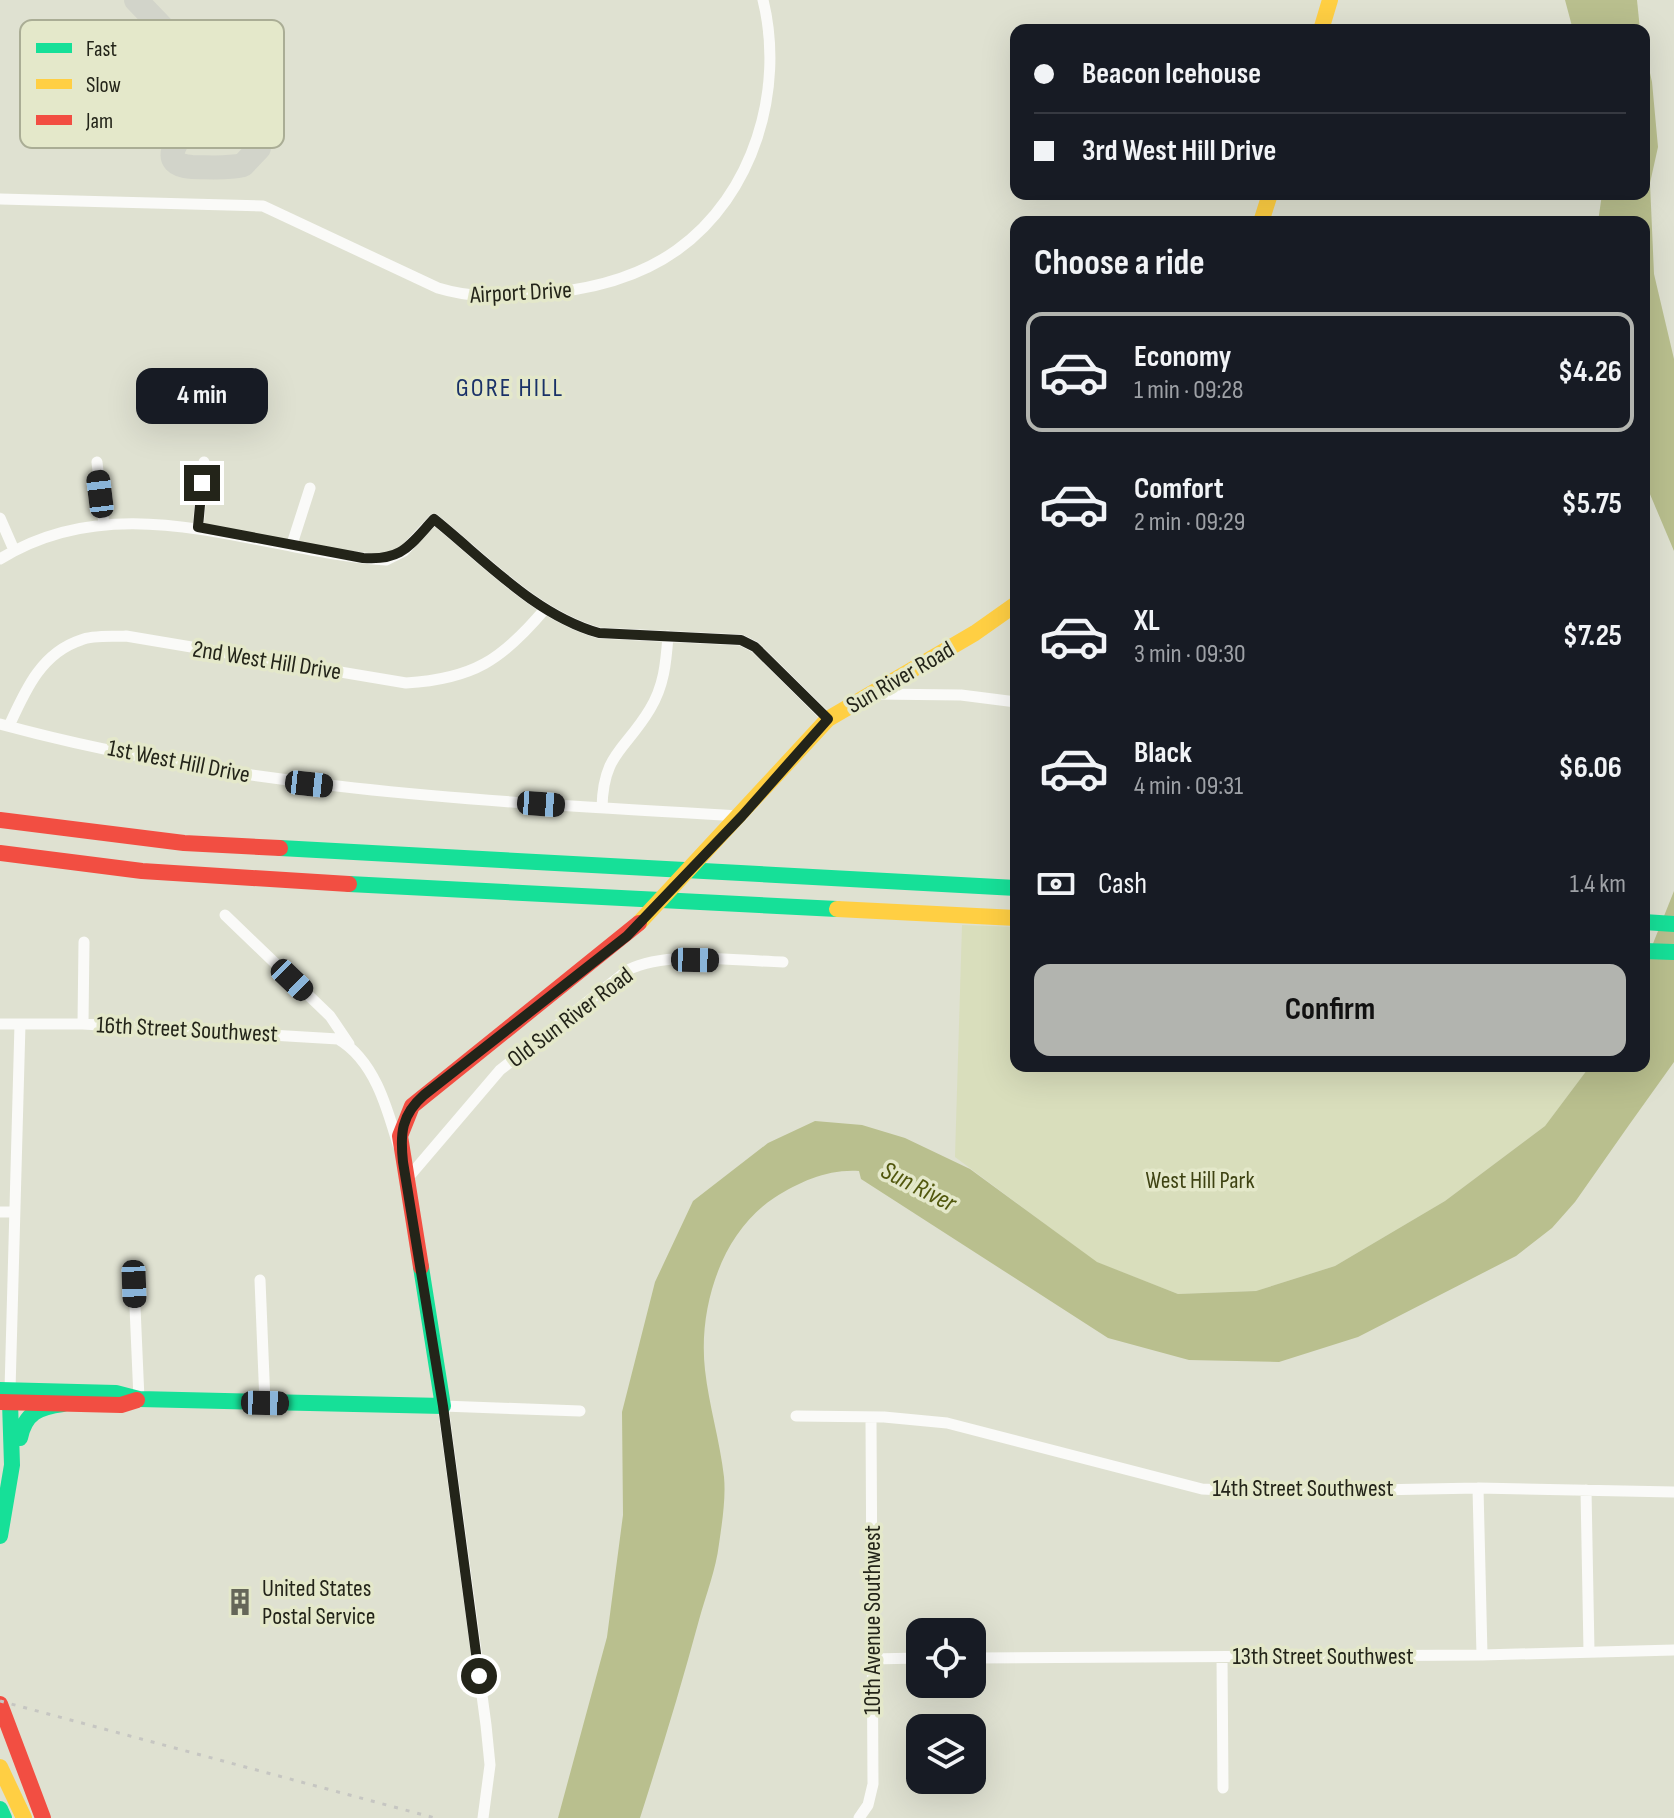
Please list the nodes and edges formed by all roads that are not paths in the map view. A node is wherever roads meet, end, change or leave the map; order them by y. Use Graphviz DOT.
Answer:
graph roads {
  1 [pos="763,0"];
  2 [pos="1330,0"];
  3 [pos="1323,24"];
  4 [pos="0,199"];
  5 [pos="97,462"];
  6 [pos="204,462"];
  7 [pos="310,488"];
  8 [pos="0,518"];
  9 [pos="104,525"];
  10 [pos="198,527"];
  11 [pos="292,544"];
  12 [pos="14,550"];
  13 [pos="0,559"];
  14 [pos="1010,608"];
  15 [pos="545,609"];
  16 [pos="668,636"];
  17 [pos="870,694"];
  18 [pos="1010,701"];
  19 [pos="828,719"];
  20 [pos="4,725"];
  21 [pos="602,808"];
  22 [pos="742,816"];
  23 [pos="0,820"];
  24 [pos="0,851"];
  25 [pos="1010,888"];
  26 [pos="225,915"];
  27 [pos="1010,918"];
  28 [pos="1650,922"];
  29 [pos="1674,924"];
  30 [pos="84,942"];
  31 [pos="1650,951"];
  32 [pos="1674,952"];
  33 [pos="783,962"];
  34 [pos="0,1024"];
  35 [pos="20,1024"];
  36 [pos="83,1024"];
  37 [pos="351,1047"];
  38 [pos="405,1170"];
  39 [pos="0,1212"];
  40 [pos="14,1212"];
  41 [pos="260,1280"];
  42 [pos="134,1284"];
  43 [pos="5,1396"];
  44 [pos="139,1399"];
  45 [pos="265,1403"];
  46 [pos="63,1404"];
  47 [pos="443,1406"];
  48 [pos="580,1411"];
  49 [pos="796,1416"];
  50 [pos="871,1419"];
  51 [pos="0,1463"];
  52 [pos="10,1485"];
  53 [pos="1478,1488"];
  54 [pos="1586,1490"];
  55 [pos="1674,1492"];
  56 [pos="0,1536"];
  57 [pos="1674,1650"];
  58 [pos="1589,1651"];
  59 [pos="1482,1655"];
  60 [pos="1222,1657"];
  61 [pos="906,1658"];
  62 [pos="986,1658"];
  63 [pos="872,1659"];
  64 [pos="0,1704"];
  65 [pos="0,1767"];
  66 [pos="1223,1788"];
  67 [pos="0,1809"];
  68 [pos="4,1818"];
  69 [pos="24,1818"];
  70 [pos="43,1818"];
  71 [pos="483,1818"];
  72 [pos="859,1818"];
  1 -- 4 [label="street, Airport Drive"];
  2 -- 3 [label="main road"];
  5 -- 9 [label="street"];
  6 -- 10 [label="street"];
  7 -- 11 [label="street"];
  8 -- 12 [label="street"];
  9 -- 10 [label="street"];
  9 -- 12 [label="street"];
  10 -- 11 [label="street"];
  11 -- 15 [label="street"];
  12 -- 13 [label="street"];
  14 -- 17 [label="main road, Sun River Road"];
  15 -- 16 [label="street"];
  15 -- 20 [label="street, 2nd West Hill Drive"];
  16 -- 19 [label="street"];
  16 -- 21 [label="street"];
  17 -- 18 [label="street"];
  17 -- 19 [label="main road, Sun River Road"];
  19 -- 22 [label="main road, Sun River Road"];
  20 -- 21 [label="street, 1st West Hill Drive"];
  21 -- 22 [label="street, 1st West Hill Drive"];
  22 -- 38 [label="main road, Sun River Road"];
  23 -- 25 [label="main road"];
  24 -- 27 [label="main road"];
  26 -- 37 [label="street"];
  28 -- 29 [label="main road"];
  30 -- 36 [label="street"];
  31 -- 32 [label="main road"];
  33 -- 38 [label="street, Old Sun River Road"];
  34 -- 35 [label="street, 16th Street Southwest"];
  35 -- 36 [label="street, 16th Street Southwest"];
  35 -- 40 [label="street"];
  36 -- 37 [label="street, 16th Street Southwest"];
  37 -- 38 [label="street"];
  38 -- 47 [label="main road, Sun River Road"];
  39 -- 40 [label="street"];
  40 -- 43 [label="street"];
  41 -- 45 [label="street"];
  42 -- 44 [label="street"];
  43 -- 44 [label="main road"];
  43 -- 46 [label="main road"];
  43 -- 51 [label="main road"];
  43 -- 52 [label="main road"];
  44 -- 45 [label="main road"];
  44 -- 46 [label="main road"];
  45 -- 47 [label="main road"];
  46 -- 52 [label="main road"];
  47 -- 48 [label="street"];
  47 -- 71 [label="street"];
  49 -- 50 [label="street, 14th Street Southwest"];
  50 -- 53 [label="street, 14th Street Southwest"];
  50 -- 63 [label="street, 10th Avenue Southwest"];
  52 -- 56 [label="main road"];
  53 -- 54 [label="street, 14th Street Southwest"];
  53 -- 59 [label="street"];
  54 -- 55 [label="street, 14th Street Southwest"];
  54 -- 58 [label="street"];
  57 -- 58 [label="street, 13th Street Southwest"];
  58 -- 59 [label="street, 13th Street Southwest"];
  59 -- 60 [label="street, 13th Street Southwest"];
  60 -- 62 [label="street, 13th Street Southwest"];
  60 -- 66 [label="street"];
  61 -- 63 [label="street"];
  63 -- 72 [label="street, 10th Avenue Southwest"];
  64 -- 70 [label="main road"];
  65 -- 69 [label="main road"];
  67 -- 68 [label="main road"];
}
